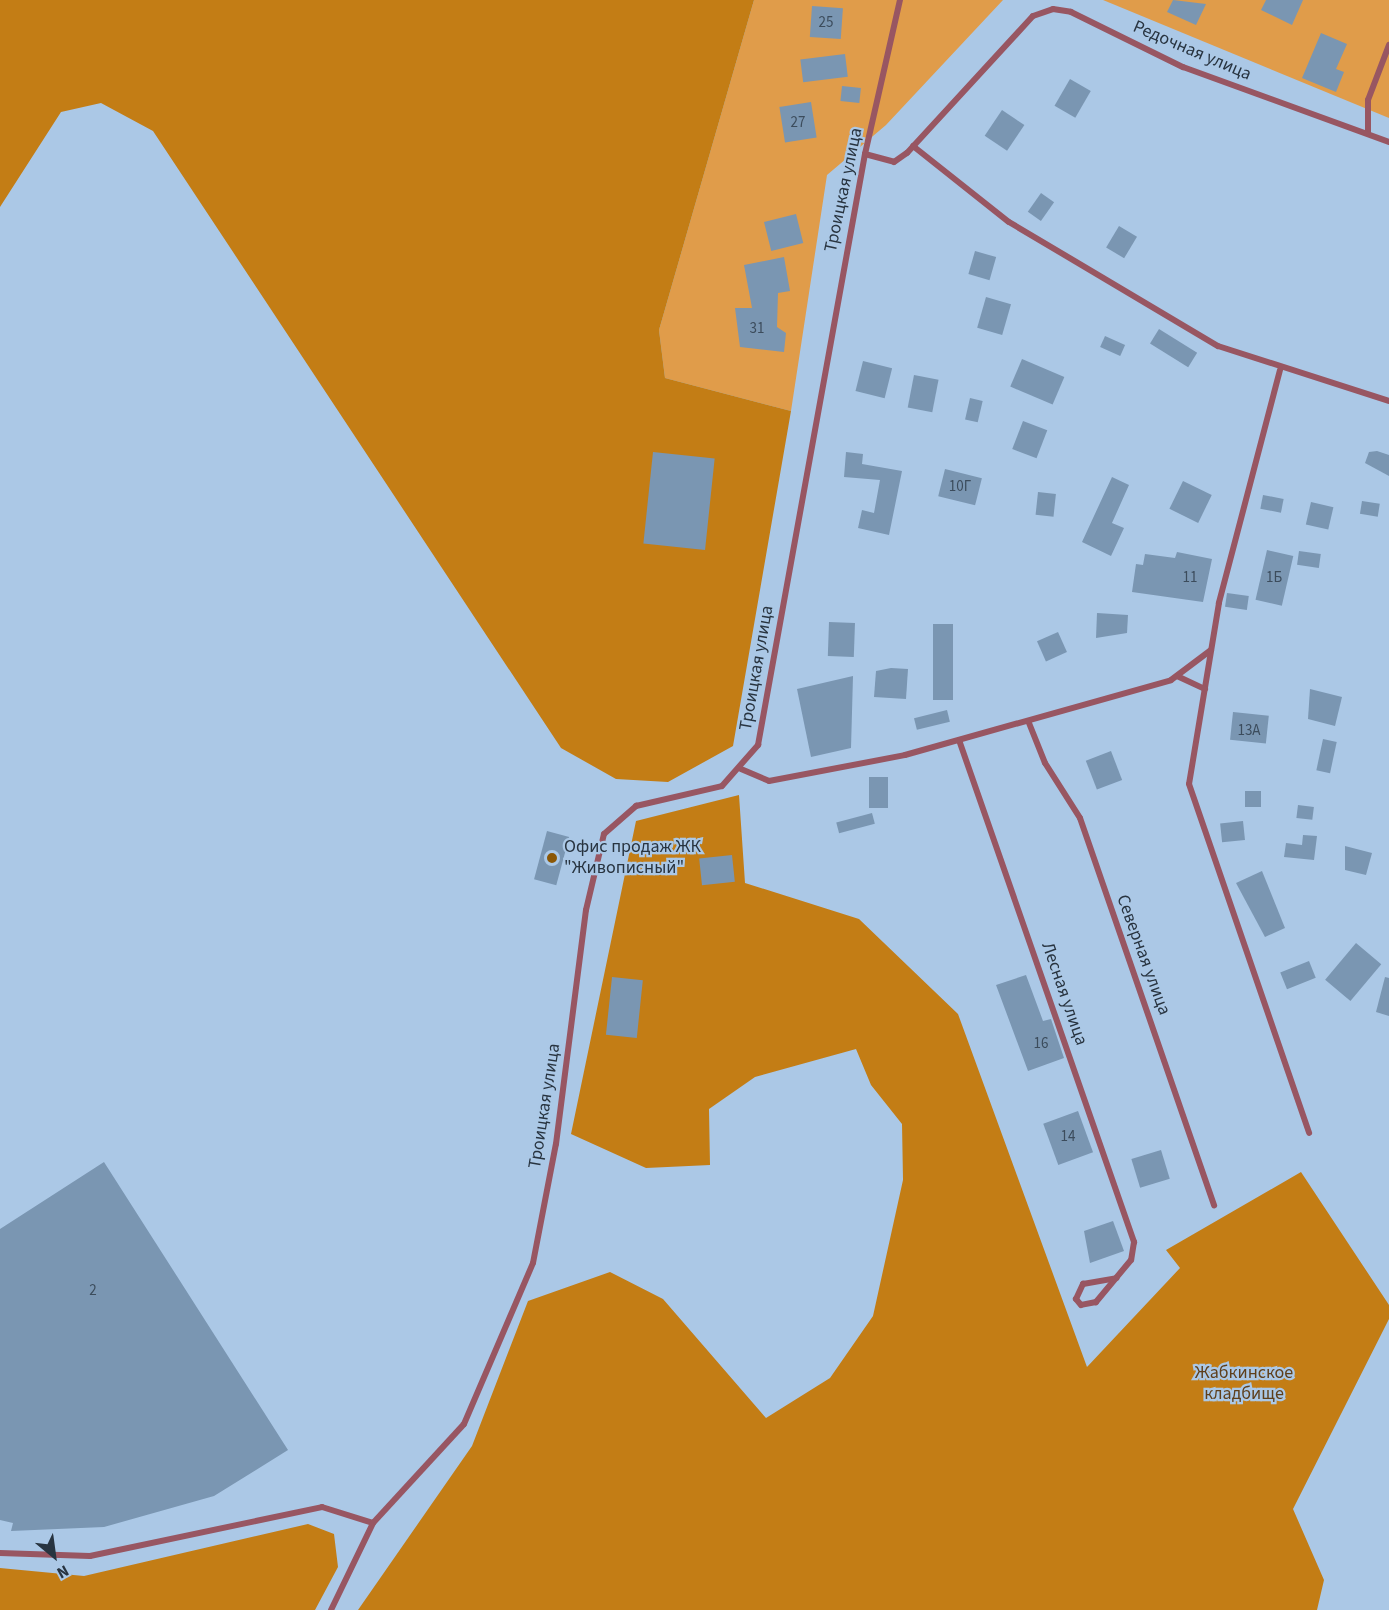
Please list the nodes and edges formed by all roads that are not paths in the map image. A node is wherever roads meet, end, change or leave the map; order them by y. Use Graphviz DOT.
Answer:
graph roads {
  1 [pos="900,0"];
  2 [pos="1389,45"];
  3 [pos="1368,133"];
  4 [pos="1389,142"];
  5 [pos="913,146"];
  6 [pos="865,154"];
  7 [pos="1280,370"];
  8 [pos="1389,400"];
  9 [pos="1211,650"];
  10 [pos="1177,676"];
  11 [pos="1205,689"];
  12 [pos="1029,723"];
  13 [pos="959,740"];
  14 [pos="741,769"];
  15 [pos="1309,1133"];
  16 [pos="1214,1205"];
  17 [pos="1116,1278"];
  18 [pos="373,1523"];
  19 [pos="0,1553"];
  20 [pos="331,1610"];
  1 -- 6 [label="street, Троицкая улица"];
  2 -- 3 [label="street"];
  3 -- 4 [label="street, Редочная улица"];
  3 -- 5 [label="street, Редочная улица"];
  5 -- 6 [label="street, Редочная улица"];
  5 -- 7 [label="street"];
  6 -- 14 [label="street, Троицкая улица"];
  7 -- 8 [label="street"];
  7 -- 9 [label="street"];
  9 -- 10 [label="street"];
  9 -- 11 [label="street"];
  10 -- 11 [label="street"];
  10 -- 12 [label="street"];
  11 -- 15 [label="street"];
  12 -- 13 [label="street"];
  12 -- 16 [label="street, Северная улица"];
  13 -- 14 [label="street"];
  13 -- 17 [label="street, Лесная улица"];
  14 -- 18 [label="street, Троицкая улица"];
  17 -- 17 [label="street"];
  18 -- 19 [label="street"];
  18 -- 20 [label="street, Троицкая улица"];
}
